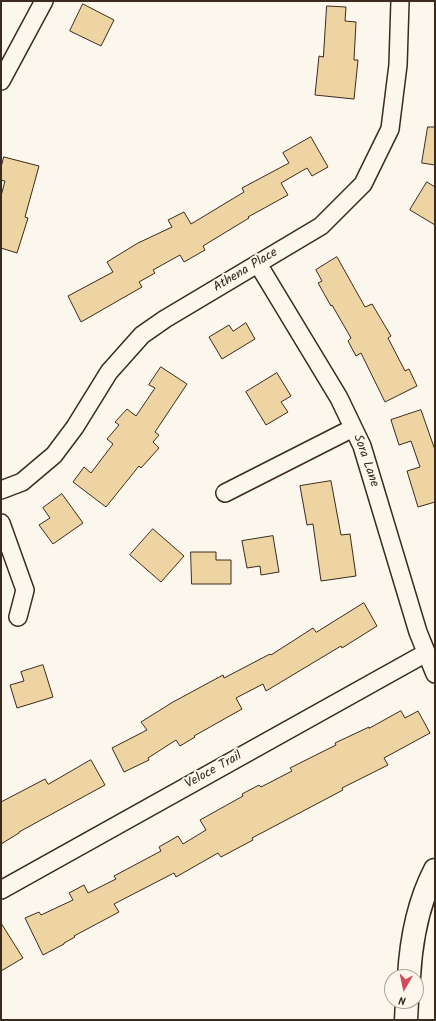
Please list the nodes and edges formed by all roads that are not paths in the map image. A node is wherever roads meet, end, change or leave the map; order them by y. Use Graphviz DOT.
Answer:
graph roads {
  1 [pos="44,1"];
  2 [pos="400,1"];
  3 [pos="1,81"];
  4 [pos="258,264"];
  5 [pos="353,428"];
  6 [pos="1,490"];
  7 [pos="225,493"];
  8 [pos="1,523"];
  9 [pos="18,616"];
  10 [pos="426,653"];
  11 [pos="435,674"];
  12 [pos="435,870"];
  13 [pos="1,890"];
  14 [pos="409,969"];
  15 [pos="407,1009"];
  16 [pos="406,1020"];
  1 -- 3 [label="street"];
  2 -- 4 [label="street, Athena Place"];
  4 -- 5 [label="street, Sora Lane"];
  4 -- 6 [label="street, Athena Place"];
  5 -- 7 [label="street"];
  5 -- 10 [label="street, Sora Lane"];
  8 -- 9 [label="street"];
  10 -- 11 [label="street, Sora Lane"];
  10 -- 13 [label="street, Veloce Trail"];
  12 -- 14 [label="street"];
  15 -- 16 [label="street"];
}
